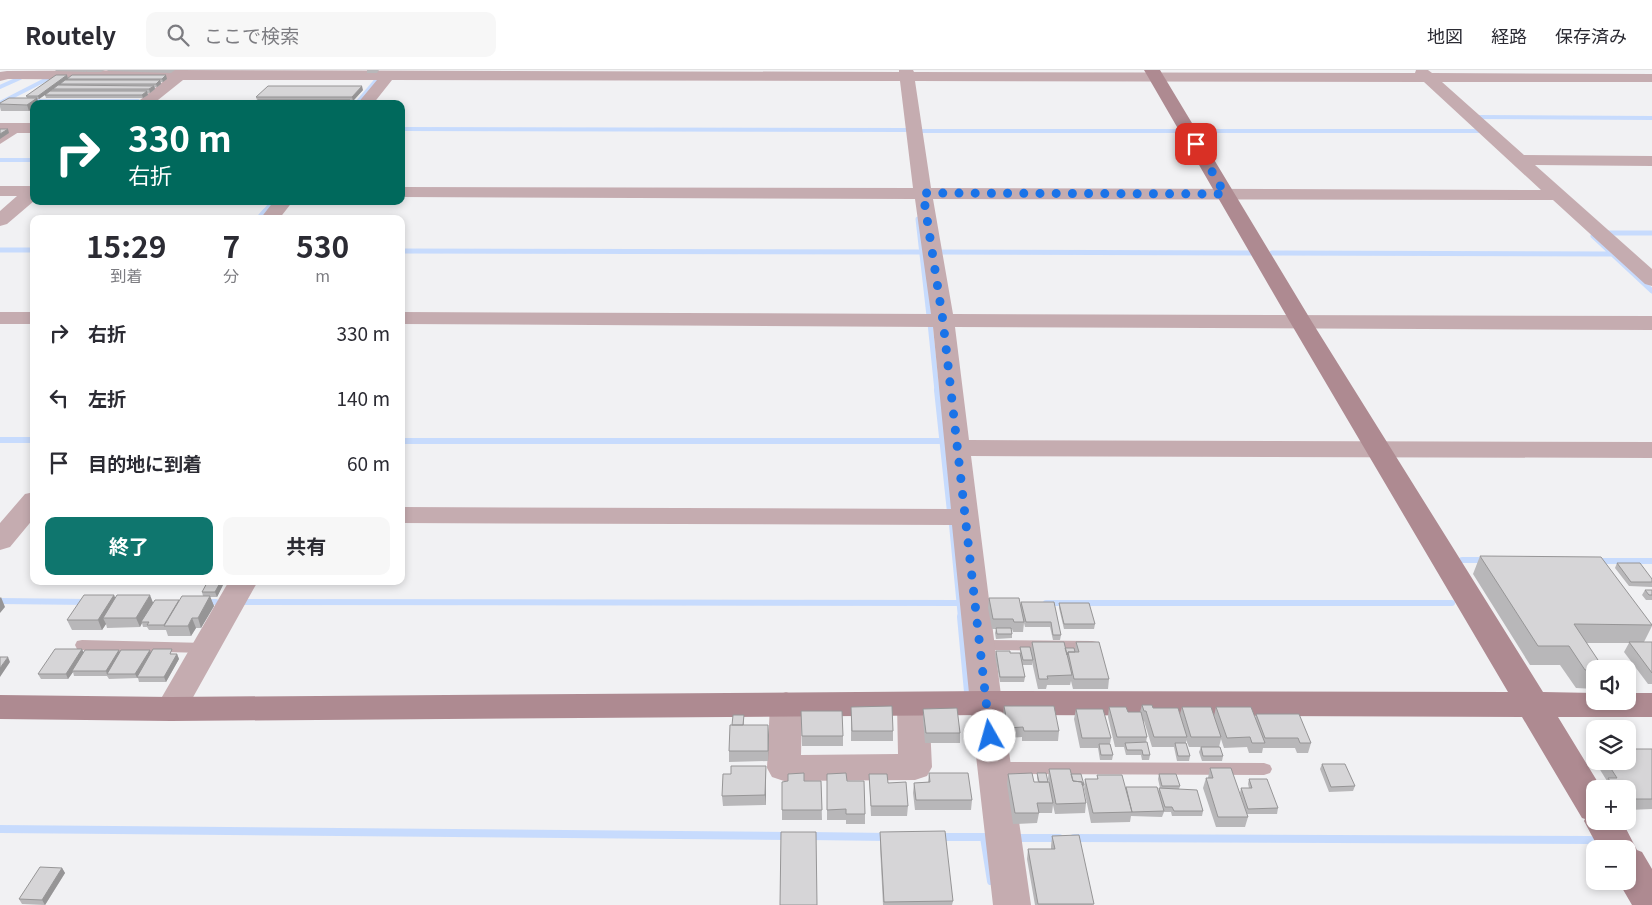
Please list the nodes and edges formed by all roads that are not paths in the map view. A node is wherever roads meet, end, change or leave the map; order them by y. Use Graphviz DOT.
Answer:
graph roads {
  1 [pos="183,73"];
  2 [pos="390,73"];
  3 [pos="907,74"];
  4 [pos="1154,74"];
  5 [pos="1424,74"];
  6 [pos="8,78"];
  7 [pos="1652,78"];
  8 [pos="148,100"];
  9 [pos="368,100"];
  10 [pos="0,128"];
  11 [pos="27,128"];
  12 [pos="0,142"];
  13 [pos="1521,160"];
  14 [pos="1652,161"];
  15 [pos="0,191"];
  16 [pos="30,192"];
  17 [pos="405,192"];
  18 [pos="923,193"];
  19 [pos="1225,194"];
  20 [pos="30,195"];
  21 [pos="1556,195"];
  22 [pos="281,205"];
  23 [pos="272,215"];
  24 [pos="0,220"];
  25 [pos="1652,280"];
  26 [pos="0,318"];
  27 [pos="30,318"];
  28 [pos="405,318"];
  29 [pos="943,321"];
  30 [pos="1301,322"];
  31 [pos="1652,323"];
  32 [pos="958,448"];
  33 [pos="1379,450"];
  34 [pos="1652,450"];
  35 [pos="22,511"];
  36 [pos="405,515"];
  37 [pos="966,516"];
  38 [pos="0,540"];
  39 [pos="242,585"];
  40 [pos="82,645"];
  41 [pos="980,645"];
  42 [pos="1095,646"];
  43 [pos="206,648"];
  44 [pos="986,703"];
  45 [pos="1532,703"];
  46 [pos="786,704"];
  47 [pos="913,704"];
  48 [pos="1652,705"];
  49 [pos="0,707"];
  50 [pos="171,709"];
  51 [pos="994,768"];
  52 [pos="1264,769"];
  53 [pos="1586,793"];
  54 [pos="1636,877"];
  55 [pos="1652,904"];
  56 [pos="1012,905"];
  1 -- 2 [label="street"];
  1 -- 6 [label="street"];
  1 -- 8 [label="street"];
  2 -- 3 [label="street"];
  2 -- 9 [label="street"];
  3 -- 4 [label="street"];
  3 -- 18 [label="street"];
  4 -- 5 [label="street"];
  4 -- 19 [label="street"];
  5 -- 7 [label="street"];
  5 -- 13 [label="street"];
  10 -- 11 [label="street"];
  11 -- 12 [label="lane"];
  13 -- 14 [label="street"];
  13 -- 21 [label="street"];
  15 -- 16 [label="street"];
  17 -- 18 [label="street"];
  18 -- 19 [label="street"];
  18 -- 29 [label="street"];
  19 -- 21 [label="street"];
  19 -- 30 [label="street"];
  20 -- 24 [label="street"];
  21 -- 25 [label="street"];
  22 -- 23 [label="street"];
  26 -- 27 [label="street"];
  28 -- 29 [label="street"];
  29 -- 30 [label="street"];
  29 -- 32 [label="street"];
  30 -- 31 [label="street"];
  30 -- 33 [label="street"];
  32 -- 33 [label="street"];
  32 -- 37 [label="street"];
  33 -- 34 [label="street"];
  33 -- 45 [label="street"];
  35 -- 38 [label="street"];
  36 -- 37 [label="street"];
  37 -- 41 [label="street"];
  39 -- 43 [label="street"];
  40 -- 43 [label="lane"];
  41 -- 42 [label="lane"];
  41 -- 44 [label="street"];
  43 -- 50 [label="street"];
  44 -- 45 [label="street"];
  44 -- 47 [label="street"];
  44 -- 51 [label="street"];
  45 -- 48 [label="street"];
  45 -- 53 [label="street"];
  46 -- 47 [label="street"];
  46 -- 47 [label="street"];
  46 -- 50 [label="street"];
  49 -- 50 [label="street"];
  51 -- 52 [label="lane"];
  51 -- 56 [label="street"];
  54 -- 55 [label="street"];
}
